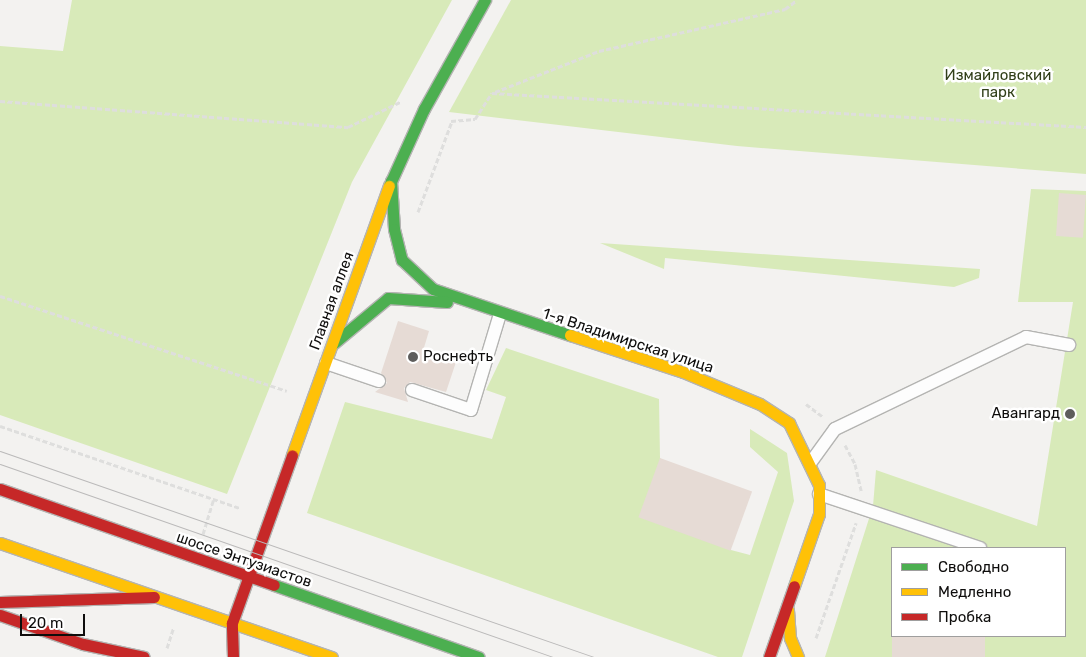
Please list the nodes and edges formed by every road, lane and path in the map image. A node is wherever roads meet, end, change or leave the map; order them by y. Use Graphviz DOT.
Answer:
graph roads {
  1 [pos="485,0"];
  2 [pos="797,0"];
  3 [pos="492,93"];
  4 [pos="406,100"];
  5 [pos="0,101"];
  6 [pos="445,118"];
  7 [pos="1086,127"];
  8 [pos="392,181"];
  9 [pos="0,296"];
  10 [pos="500,314"];
  11 [pos="333,344"];
  12 [pos="1069,345"];
  13 [pos="326,363"];
  14 [pos="379,381"];
  15 [pos="412,390"];
  16 [pos="287,391"];
  17 [pos="0,426"];
  18 [pos="811,462"];
  19 [pos="0,489"];
  20 [pos="819,494"];
  21 [pos="214,499"];
  22 [pos="239,508"];
  23 [pos="201,542"];
  24 [pos="0,543"];
  25 [pos="977,547"];
  26 [pos="249,577"];
  27 [pos="154,597"];
  28 [pos="0,602"];
  29 [pos="787,607"];
  30 [pos="0,615"];
  31 [pos="232,623"];
  32 [pos="174,625"];
  33 [pos="167,648"];
  34 [pos="144,657"];
  35 [pos="233,657"];
  36 [pos="332,657"];
  37 [pos="479,657"];
  38 [pos="769,657"];
  39 [pos="798,657"];
  1 -- 8 [label="main road, Главная аллея"];
  2 -- 3 [label="path"];
  3 -- 6 [label="path"];
  3 -- 7 [label="path"];
  4 -- 5 [label="path"];
  8 -- 10 [label="main road, 1-я Владимирская улица"];
  8 -- 11 [label="main road, Главная аллея"];
  9 -- 16 [label="path"];
  10 -- 11 [label="main road, 1-я Владимирская улица"];
  10 -- 15 [label="lane"];
  10 -- 18 [label="main road, 1-я Владимирская улица"];
  11 -- 13 [label="main road, Главная аллея"];
  12 -- 18 [label="lane"];
  13 -- 14 [label="lane"];
  13 -- 26 [label="main road, Главная аллея"];
  17 -- 21 [label="path"];
  18 -- 20 [label="main road, 1-я Владимирская улица"];
  19 -- 26 [label="main road, шоссе Энтузиастов"];
  20 -- 25 [label="lane"];
  20 -- 29 [label="main road, 1-я Владимирская улица"];
  21 -- 22 [label="path"];
  21 -- 23 [label="path"];
  24 -- 27 [label="main road"];
  26 -- 31 [label="main road, Главная аллея"];
  26 -- 37 [label="main road, шоссе Энтузиастов"];
  27 -- 28 [label="main road"];
  27 -- 31 [label="main road"];
  29 -- 38 [label="main road, 1-я Владимирская улица"];
  29 -- 39 [label="main road"];
  30 -- 34 [label="main road"];
  31 -- 35 [label="main road"];
  31 -- 36 [label="main road"];
  32 -- 33 [label="path"];
}
